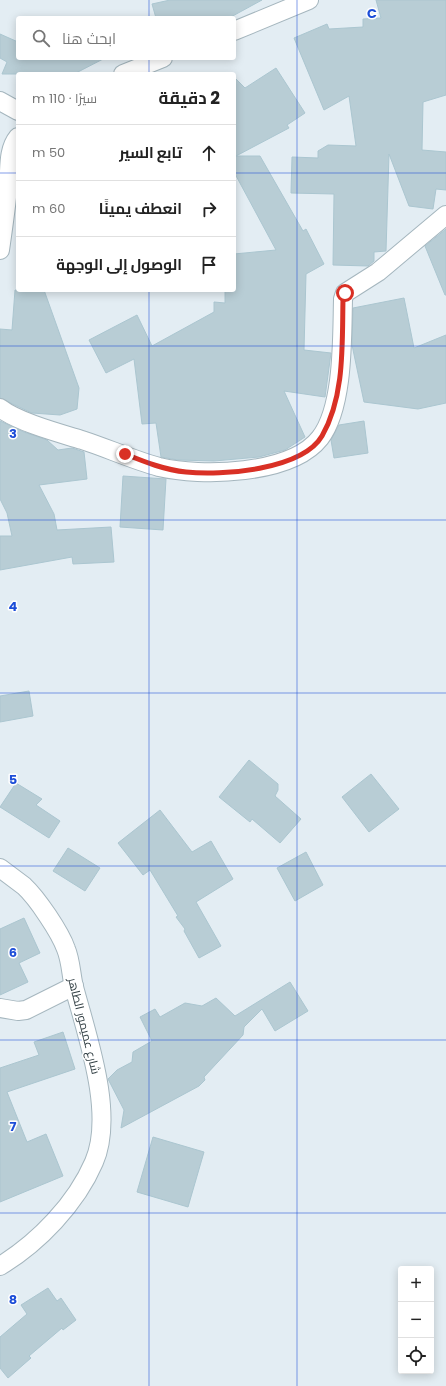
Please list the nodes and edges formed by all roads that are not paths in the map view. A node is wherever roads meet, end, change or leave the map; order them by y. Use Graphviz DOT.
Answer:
graph roads {
  1 [pos="309,0"];
  2 [pos="236,30"];
  3 [pos="158,60"];
  4 [pos="128,72"];
  5 [pos="0,100"];
  6 [pos="16,110"];
  7 [pos="16,140"];
  8 [pos="446,215"];
  9 [pos="0,250"];
  10 [pos="0,408"];
  11 [pos="0,868"];
  12 [pos="74,986"];
  13 [pos="0,1008"];
  14 [pos="0,1266"];
  1 -- 2 [label="street"];
  3 -- 4 [label="street"];
  5 -- 6 [label="street"];
  7 -- 9 [label="street"];
  8 -- 10 [label="street"];
  11 -- 12 [label="street, شارع عميمور الطاهر"];
  12 -- 13 [label="street"];
  12 -- 14 [label="street, شارع عميمور الطاهر"];
}
